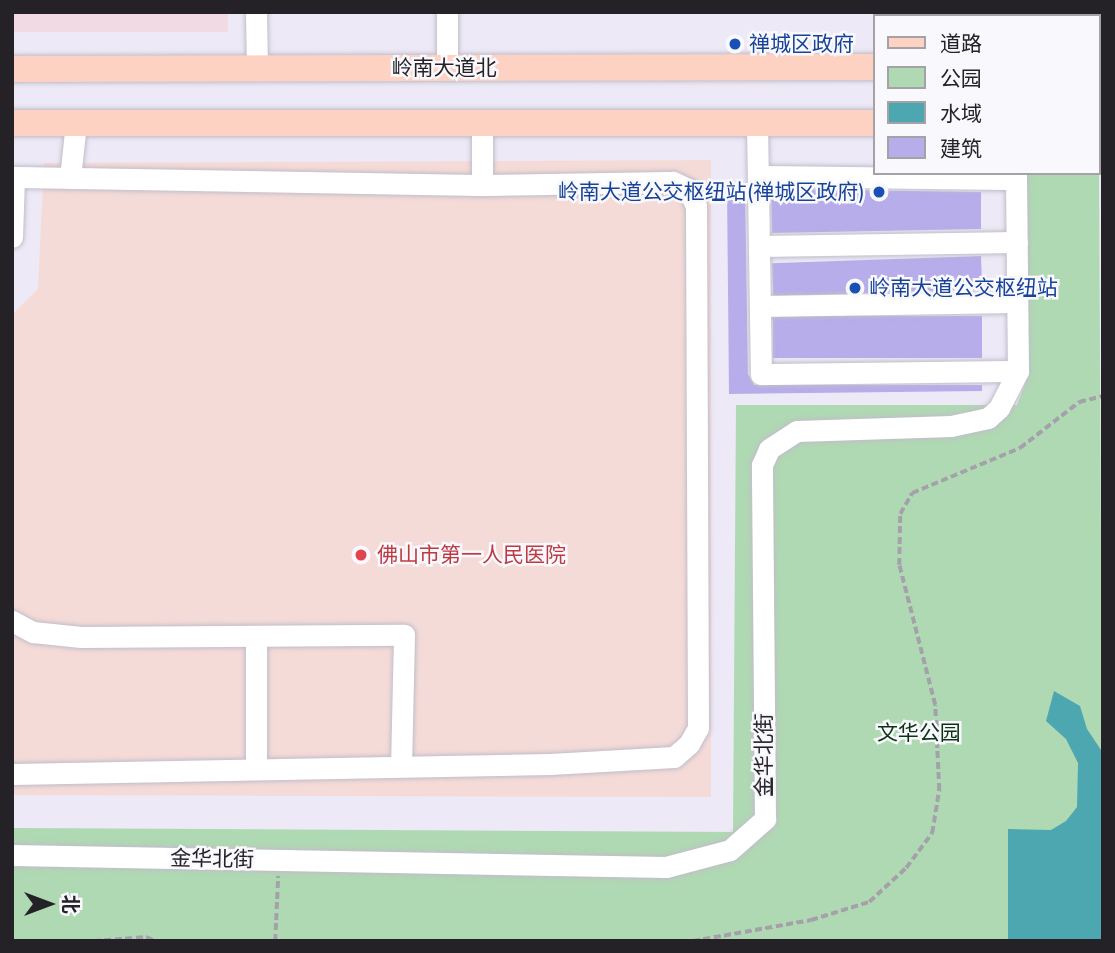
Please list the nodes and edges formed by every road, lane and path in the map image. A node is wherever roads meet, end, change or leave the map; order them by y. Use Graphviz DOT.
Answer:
graph roads {
  1 [pos="256,12"];
  2 [pos="447,12"];
  3 [pos="874,66"];
  4 [pos="257,68"];
  5 [pos="447,68"];
  6 [pos="12,69"];
  7 [pos="76,122"];
  8 [pos="12,123"];
  9 [pos="482,123"];
  10 [pos="757,123"];
  11 [pos="874,123"];
  12 [pos="758,176"];
  13 [pos="1016,176"];
  14 [pos="70,178"];
  15 [pos="482,185"];
  16 [pos="12,237"];
  17 [pos="1017,242"];
  18 [pos="759,246"];
  19 [pos="1017,302"];
  20 [pos="760,306"];
  21 [pos="1018,370"];
  22 [pos="1103,396"];
  23 [pos="12,621"];
  24 [pos="256,636"];
  25 [pos="401,764"];
  26 [pos="256,767"];
  27 [pos="12,774"];
  28 [pos="12,855"];
  29 [pos="278,860"];
  30 [pos="94,941"];
  31 [pos="154,941"];
  32 [pos="275,941"];
  33 [pos="693,941"];
  1 -- 4 [label="street"];
  2 -- 5 [label="street"];
  3 -- 5 [label="main road, 岭南大道北"];
  4 -- 5 [label="main road, 岭南大道北"];
  4 -- 6 [label="main road, 岭南大道北"];
  7 -- 8 [label="main road"];
  7 -- 9 [label="main road"];
  7 -- 14 [label="street"];
  9 -- 10 [label="main road"];
  9 -- 15 [label="street"];
  10 -- 11 [label="main road"];
  10 -- 12 [label="street"];
  12 -- 13 [label="street"];
  12 -- 18 [label="street"];
  13 -- 17 [label="street, 金华北街"];
  14 -- 15 [label="street"];
  14 -- 16 [label="street"];
  15 -- 25 [label="street"];
  17 -- 18 [label="street"];
  17 -- 19 [label="street, 金华北街"];
  18 -- 20 [label="street"];
  19 -- 20 [label="street"];
  19 -- 21 [label="street, 金华北街"];
  20 -- 21 [label="street"];
  21 -- 29 [label="street, 金华北街"];
  22 -- 33 [label="path"];
  23 -- 24 [label="street"];
  24 -- 25 [label="street"];
  24 -- 26 [label="street"];
  25 -- 26 [label="street"];
  26 -- 27 [label="street"];
  28 -- 29 [label="street, 金华北街"];
  29 -- 32 [label="path"];
  30 -- 31 [label="path"];
}
